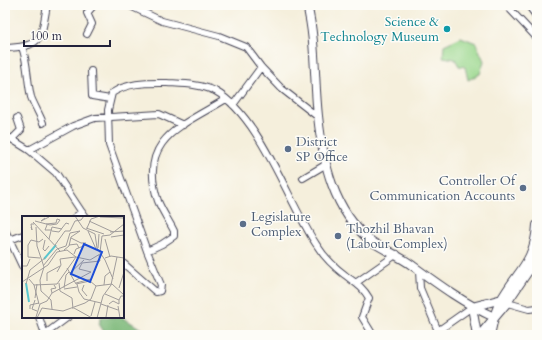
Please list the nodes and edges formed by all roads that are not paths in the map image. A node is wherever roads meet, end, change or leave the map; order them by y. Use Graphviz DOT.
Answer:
graph roads {
  1 [pos="47,5"];
  2 [pos="94,5"];
  3 [pos="128,5"];
  4 [pos="307,5"];
  5 [pos="506,5"];
  6 [pos="528,5"];
  7 [pos="141,8"];
  8 [pos="537,17"];
  9 [pos="87,34"];
  10 [pos="536,37"];
  11 [pos="22,47"];
  12 [pos="5,48"];
  13 [pos="261,67"];
  14 [pos="91,71"];
  15 [pos="110,99"];
  16 [pos="226,99"];
  17 [pos="233,105"];
  18 [pos="318,117"];
  19 [pos="17,118"];
  20 [pos="108,118"];
  21 [pos="43,123"];
  22 [pos="183,125"];
  23 [pos="5,135"];
  24 [pos="12,139"];
  25 [pos="29,150"];
  26 [pos="325,165"];
  27 [pos="303,178"];
  28 [pos="83,214"];
  29 [pos="537,225"];
  30 [pos="5,230"];
  31 [pos="22,236"];
  32 [pos="10,240"];
  33 [pos="146,252"];
  34 [pos="397,254"];
  35 [pos="537,258"];
  36 [pos="124,264"];
  37 [pos="22,266"];
  38 [pos="419,270"];
  39 [pos="357,282"];
  40 [pos="503,301"];
  41 [pos="472,307"];
  42 [pos="537,308"];
  43 [pos="529,309"];
  44 [pos="537,315"];
  45 [pos="494,317"];
  46 [pos="39,318"];
  47 [pos="67,318"];
  48 [pos="438,331"];
  49 [pos="45,334"];
  50 [pos="373,335"];
  51 [pos="432,335"];
  52 [pos="477,335"];
  53 [pos="480,335"];
  54 [pos="490,335"];
  1 -- 11 [label="street"];
  2 -- 9 [label="street"];
  3 -- 7 [label="street"];
  4 -- 18 [label="main road"];
  5 -- 10 [label="street"];
  6 -- 8 [label="street"];
  7 -- 13 [label="street"];
  11 -- 12 [label="street"];
  11 -- 21 [label="street"];
  13 -- 17 [label="street"];
  13 -- 18 [label="street"];
  14 -- 15 [label="street"];
  15 -- 16 [label="street"];
  15 -- 20 [label="street"];
  16 -- 17 [label="street"];
  16 -- 22 [label="street"];
  17 -- 39 [label="street"];
  18 -- 26 [label="main road"];
  19 -- 24 [label="street"];
  20 -- 22 [label="street"];
  20 -- 25 [label="street"];
  20 -- 33 [label="street"];
  22 -- 33 [label="street"];
  23 -- 24 [label="street"];
  24 -- 25 [label="street"];
  25 -- 28 [label="street"];
  26 -- 27 [label="street"];
  26 -- 34 [label="main road"];
  29 -- 40 [label="main road"];
  30 -- 32 [label="street"];
  31 -- 32 [label="street"];
  32 -- 37 [label="street"];
  33 -- 36 [label="street"];
  34 -- 38 [label="main road"];
  34 -- 39 [label="street"];
  35 -- 40 [label="main road"];
  38 -- 41 [label="main road"];
  38 -- 48 [label="street"];
  39 -- 50 [label="street"];
  40 -- 41 [label="main road"];
  40 -- 43 [label="street"];
  40 -- 45 [label="main road"];
  41 -- 45 [label="main road"];
  41 -- 48 [label="street"];
  41 -- 52 [label="main road"];
  42 -- 43 [label="street"];
  43 -- 44 [label="street"];
  45 -- 53 [label="main road"];
  45 -- 54 [label="main road"];
  46 -- 49 [label="street"];
  47 -- 49 [label="street"];
  48 -- 51 [label="street"];
}
